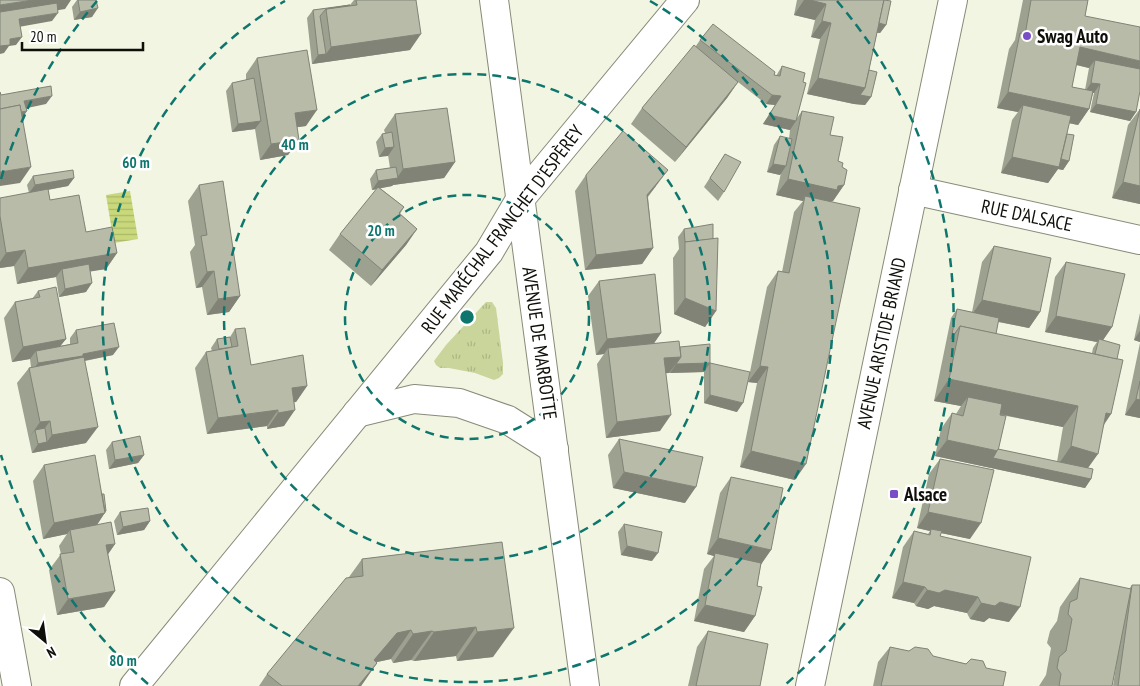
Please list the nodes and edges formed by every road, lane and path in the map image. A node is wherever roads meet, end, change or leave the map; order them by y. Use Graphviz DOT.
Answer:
graph roads {
  1 [pos="494,0"];
  2 [pos="685,0"];
  3 [pos="953,0"];
  4 [pos="913,190"];
  5 [pos="521,198"];
  6 [pos="1140,240"];
  7 [pos="357,413"];
  8 [pos="554,449"];
  9 [pos="0,592"];
  10 [pos="17,686"];
  11 [pos="134,686"];
  12 [pos="585,686"];
  13 [pos="810,686"];
  1 -- 5 [label="street, AVENUE DE MARBOTTE"];
  2 -- 5 [label="street, RUE MARÉCHAL FRANCHET D'ESPÈREY"];
  3 -- 4 [label="street, AVENUE ARISTIDE BRIAND"];
  4 -- 6 [label="street, RUE D'ALSACE"];
  4 -- 13 [label="street, AVENUE ARISTIDE BRIAND"];
  5 -- 7 [label="street, RUE MARÉCHAL FRANCHET D'ESPÈREY"];
  5 -- 8 [label="street, AVENUE DE MARBOTTE"];
  7 -- 8 [label="street"];
  7 -- 11 [label="street, RUE MARÉCHAL FRANCHET D'ESPÈREY"];
  8 -- 12 [label="street, AVENUE DE MARBOTTE"];
  9 -- 10 [label="street"];
}
